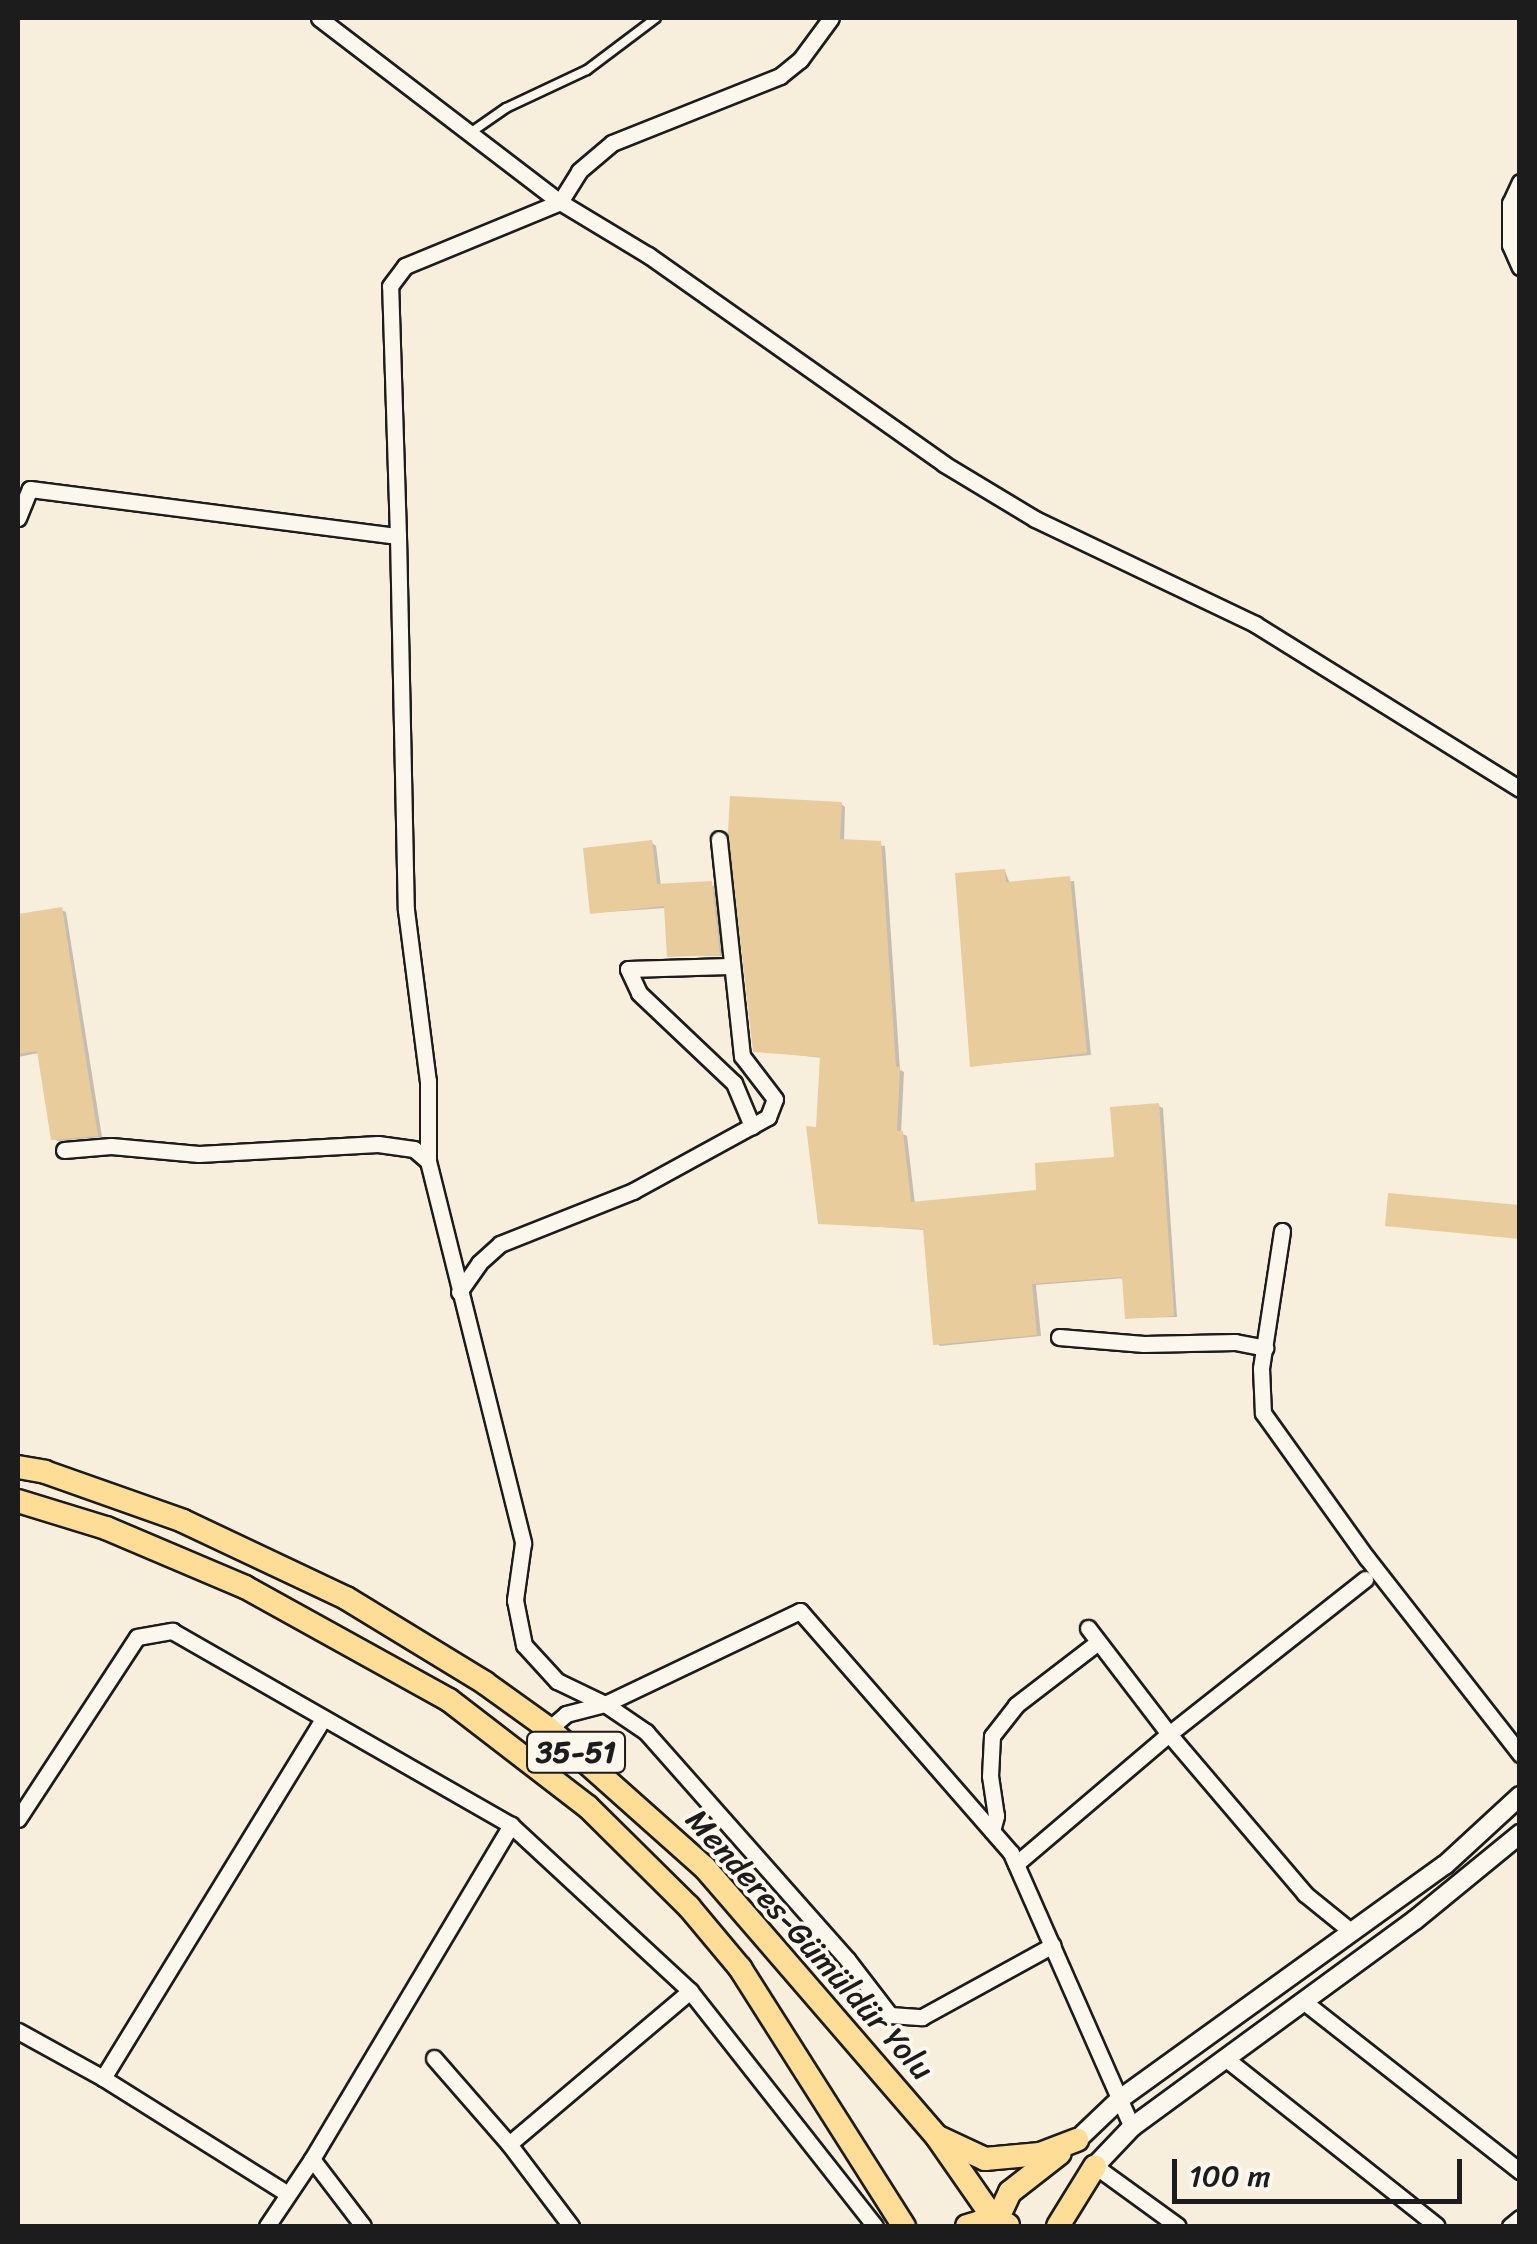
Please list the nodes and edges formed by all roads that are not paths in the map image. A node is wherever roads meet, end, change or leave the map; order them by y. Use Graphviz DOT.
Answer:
graph roads {
  1 [pos="320,18"];
  2 [pos="656,18"];
  3 [pos="831,18"];
  4 [pos="470,134"];
  5 [pos="1520,182"];
  6 [pos="560,202"];
  7 [pos="1520,268"];
  8 [pos="18,518"];
  9 [pos="398,536"];
  10 [pos="1520,789"];
  11 [pos="719,840"];
  12 [pos="729,966"];
  13 [pos="752,1126"];
  14 [pos="64,1150"];
  15 [pos="428,1161"];
  16 [pos="1282,1231"];
  17 [pos="459,1292"];
  18 [pos="1059,1337"];
  19 [pos="1265,1348"];
  20 [pos="18,1467"];
  21 [pos="18,1500"];
  22 [pos="1366,1578"];
  23 [pos="1088,1628"];
  24 [pos="1098,1642"];
  25 [pos="605,1704"];
  26 [pos="324,1718"];
  27 [pos="548,1729"];
  28 [pos="1169,1734"];
  29 [pos="1520,1754"];
  30 [pos="1520,1796"];
  31 [pos="18,1819"];
  32 [pos="512,1825"];
  33 [pos="992,1831"];
  34 [pos="1520,1834"];
  35 [pos="1016,1864"];
  36 [pos="1352,1932"];
  37 [pos="1054,1945"];
  38 [pos="690,1991"];
  39 [pos="1303,2001"];
  40 [pos="18,2031"];
  41 [pos="434,2058"];
  42 [pos="1225,2058"];
  43 [pos="103,2078"];
  44 [pos="1120,2098"];
  45 [pos="1132,2127"];
  46 [pos="936,2136"];
  47 [pos="1076,2140"];
  48 [pos="509,2144"];
  49 [pos="312,2159"];
  50 [pos="1095,2166"];
  51 [pos="1520,2171"];
  52 [pos="288,2194"];
  53 [pos="1419,2212"];
  54 [pos="1520,2218"];
  55 [pos="1003,2224"];
  56 [pos="266,2226"];
  57 [pos="363,2226"];
  58 [pos="571,2226"];
  59 [pos="875,2226"];
  60 [pos="904,2226"];
  61 [pos="967,2226"];
  62 [pos="1058,2226"];
  63 [pos="1178,2226"];
  64 [pos="1409,2226"];
  65 [pos="1437,2226"];
  66 [pos="1510,2226"];
  1 -- 4 [label="street"];
  2 -- 4 [label="lane"];
  3 -- 6 [label="street"];
  4 -- 6 [label="street"];
  5 -- 7 [label="street"];
  6 -- 9 [label="street"];
  6 -- 10 [label="street"];
  8 -- 9 [label="street"];
  9 -- 15 [label="street"];
  11 -- 12 [label="street"];
  12 -- 13 [label="street"];
  12 -- 13 [label="street"];
  13 -- 17 [label="street"];
  14 -- 15 [label="street"];
  15 -- 17 [label="street"];
  16 -- 19 [label="street"];
  17 -- 25 [label="street"];
  18 -- 19 [label="street"];
  19 -- 29 [label="street"];
  20 -- 27 [label="main road, Menderes-Gümüldür Yolu / 35-51"];
  21 -- 60 [label="main road, Menderes-Gümüldür Yolu / 35-51"];
  22 -- 28 [label="street"];
  23 -- 24 [label="street"];
  24 -- 28 [label="street"];
  24 -- 33 [label="street"];
  25 -- 27 [label="street"];
  25 -- 33 [label="street"];
  25 -- 37 [label="street"];
  26 -- 31 [label="street"];
  26 -- 32 [label="street"];
  26 -- 43 [label="street"];
  27 -- 46 [label="main road, Menderes-Gümüldür Yolu / 35-51"];
  28 -- 35 [label="street"];
  28 -- 36 [label="street"];
  30 -- 36 [label="street"];
  32 -- 38 [label="street"];
  32 -- 49 [label="street"];
  33 -- 35 [label="street"];
  34 -- 39 [label="street"];
  35 -- 37 [label="street"];
  36 -- 44 [label="street"];
  37 -- 44 [label="street"];
  38 -- 48 [label="street"];
  38 -- 59 [label="street"];
  39 -- 42 [label="street"];
  39 -- 51 [label="street"];
  40 -- 43 [label="street"];
  41 -- 48 [label="street"];
  42 -- 45 [label="street"];
  42 -- 53 [label="street"];
  43 -- 52 [label="street"];
  44 -- 45 [label="street"];
  44 -- 47 [label="street"];
  45 -- 50 [label="street"];
  46 -- 47 [label="main road"];
  46 -- 55 [label="main road, Menderes-Gümüldür Yolu / 35-51"];
  47 -- 55 [label="main road"];
  48 -- 58 [label="street"];
  49 -- 52 [label="street"];
  49 -- 57 [label="street"];
  50 -- 62 [label="main road"];
  50 -- 63 [label="street"];
  52 -- 56 [label="street"];
  53 -- 64 [label="street"];
  53 -- 65 [label="street"];
  54 -- 66 [label="street"];
  55 -- 61 [label="main road"];
}
